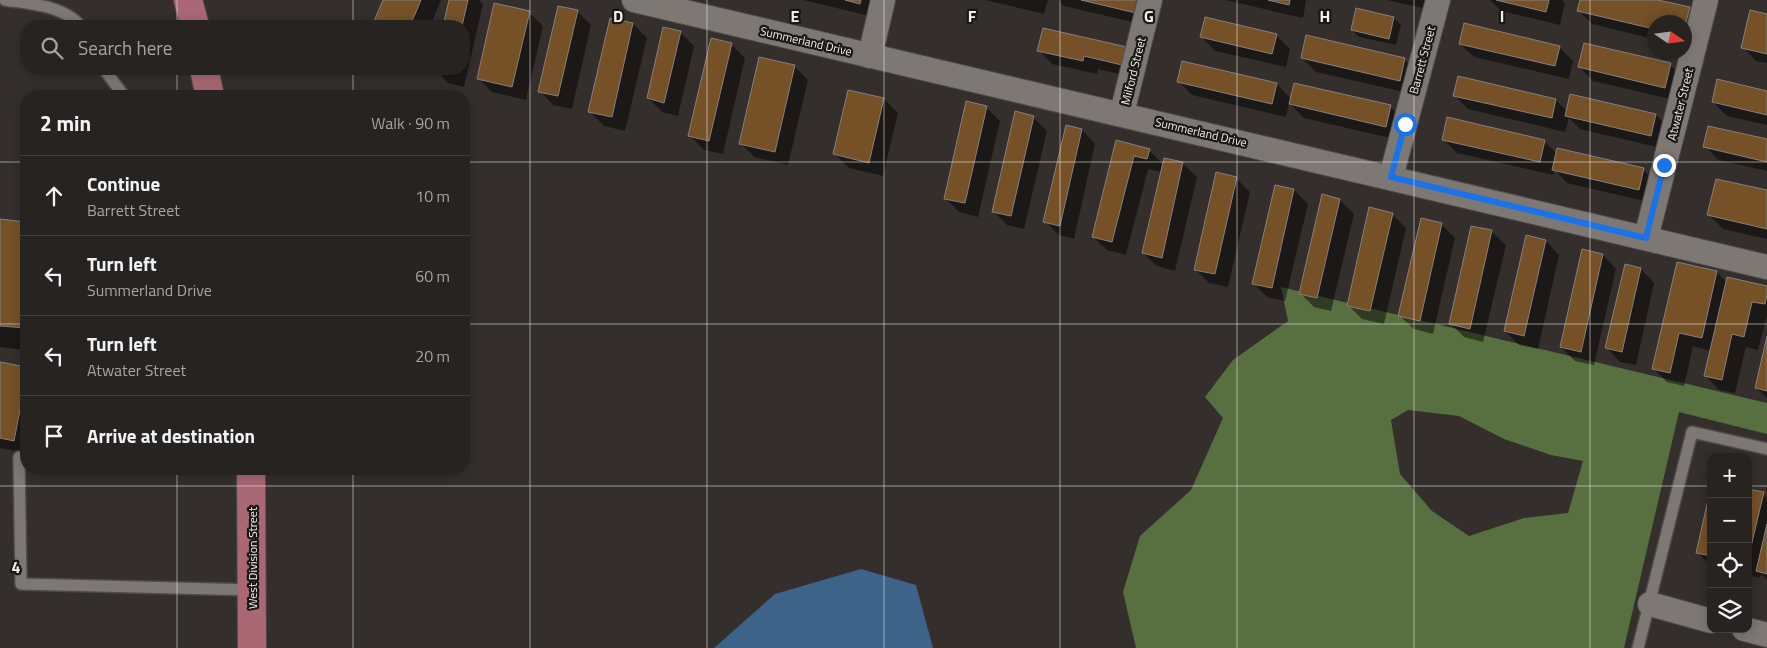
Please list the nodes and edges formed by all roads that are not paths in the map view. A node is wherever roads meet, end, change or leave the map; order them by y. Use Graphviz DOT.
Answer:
graph roads {
  1 [pos="5,0"];
  2 [pos="188,0"];
  3 [pos="634,0"];
  4 [pos="883,0"];
  5 [pos="1150,0"];
  6 [pos="1438,0"];
  7 [pos="1706,0"];
  8 [pos="74,20"];
  9 [pos="193,20"];
  10 [pos="870,56"];
  11 [pos="108,75"];
  12 [pos="205,75"];
  13 [pos="120,90"];
  14 [pos="209,90"];
  15 [pos="1122,113"];
  16 [pos="1391,177"];
  17 [pos="1646,238"];
  18 [pos="1767,267"];
  19 [pos="1767,450"];
  20 [pos="19,457"];
  21 [pos="251,475"];
  22 [pos="252,590"];
  23 [pos="1650,604"];
  24 [pos="1707,619"];
  25 [pos="1752,631"];
  26 [pos="1767,635"];
  27 [pos="252,648"];
  28 [pos="1638,648"];
  1 -- 8 [label="lane"];
  2 -- 9 [label="main road"];
  3 -- 10 [label="street, Summerland Drive"];
  4 -- 10 [label="street"];
  5 -- 15 [label="street, Milford Street"];
  6 -- 16 [label="street, Barrett Street"];
  7 -- 17 [label="street, Atwater Street"];
  10 -- 15 [label="street, Summerland Drive"];
  11 -- 13 [label="lane"];
  12 -- 14 [label="main road"];
  15 -- 16 [label="street, Summerland Drive"];
  16 -- 17 [label="street, Summerland Drive"];
  17 -- 18 [label="street, Summerland Drive"];
  19 -- 23 [label="lane"];
  20 -- 22 [label="lane"];
  21 -- 22 [label="main road, West Division Street"];
  22 -- 27 [label="main road, West Division Street"];
  23 -- 24 [label="street"];
  23 -- 28 [label="lane"];
  25 -- 26 [label="street"];
}
